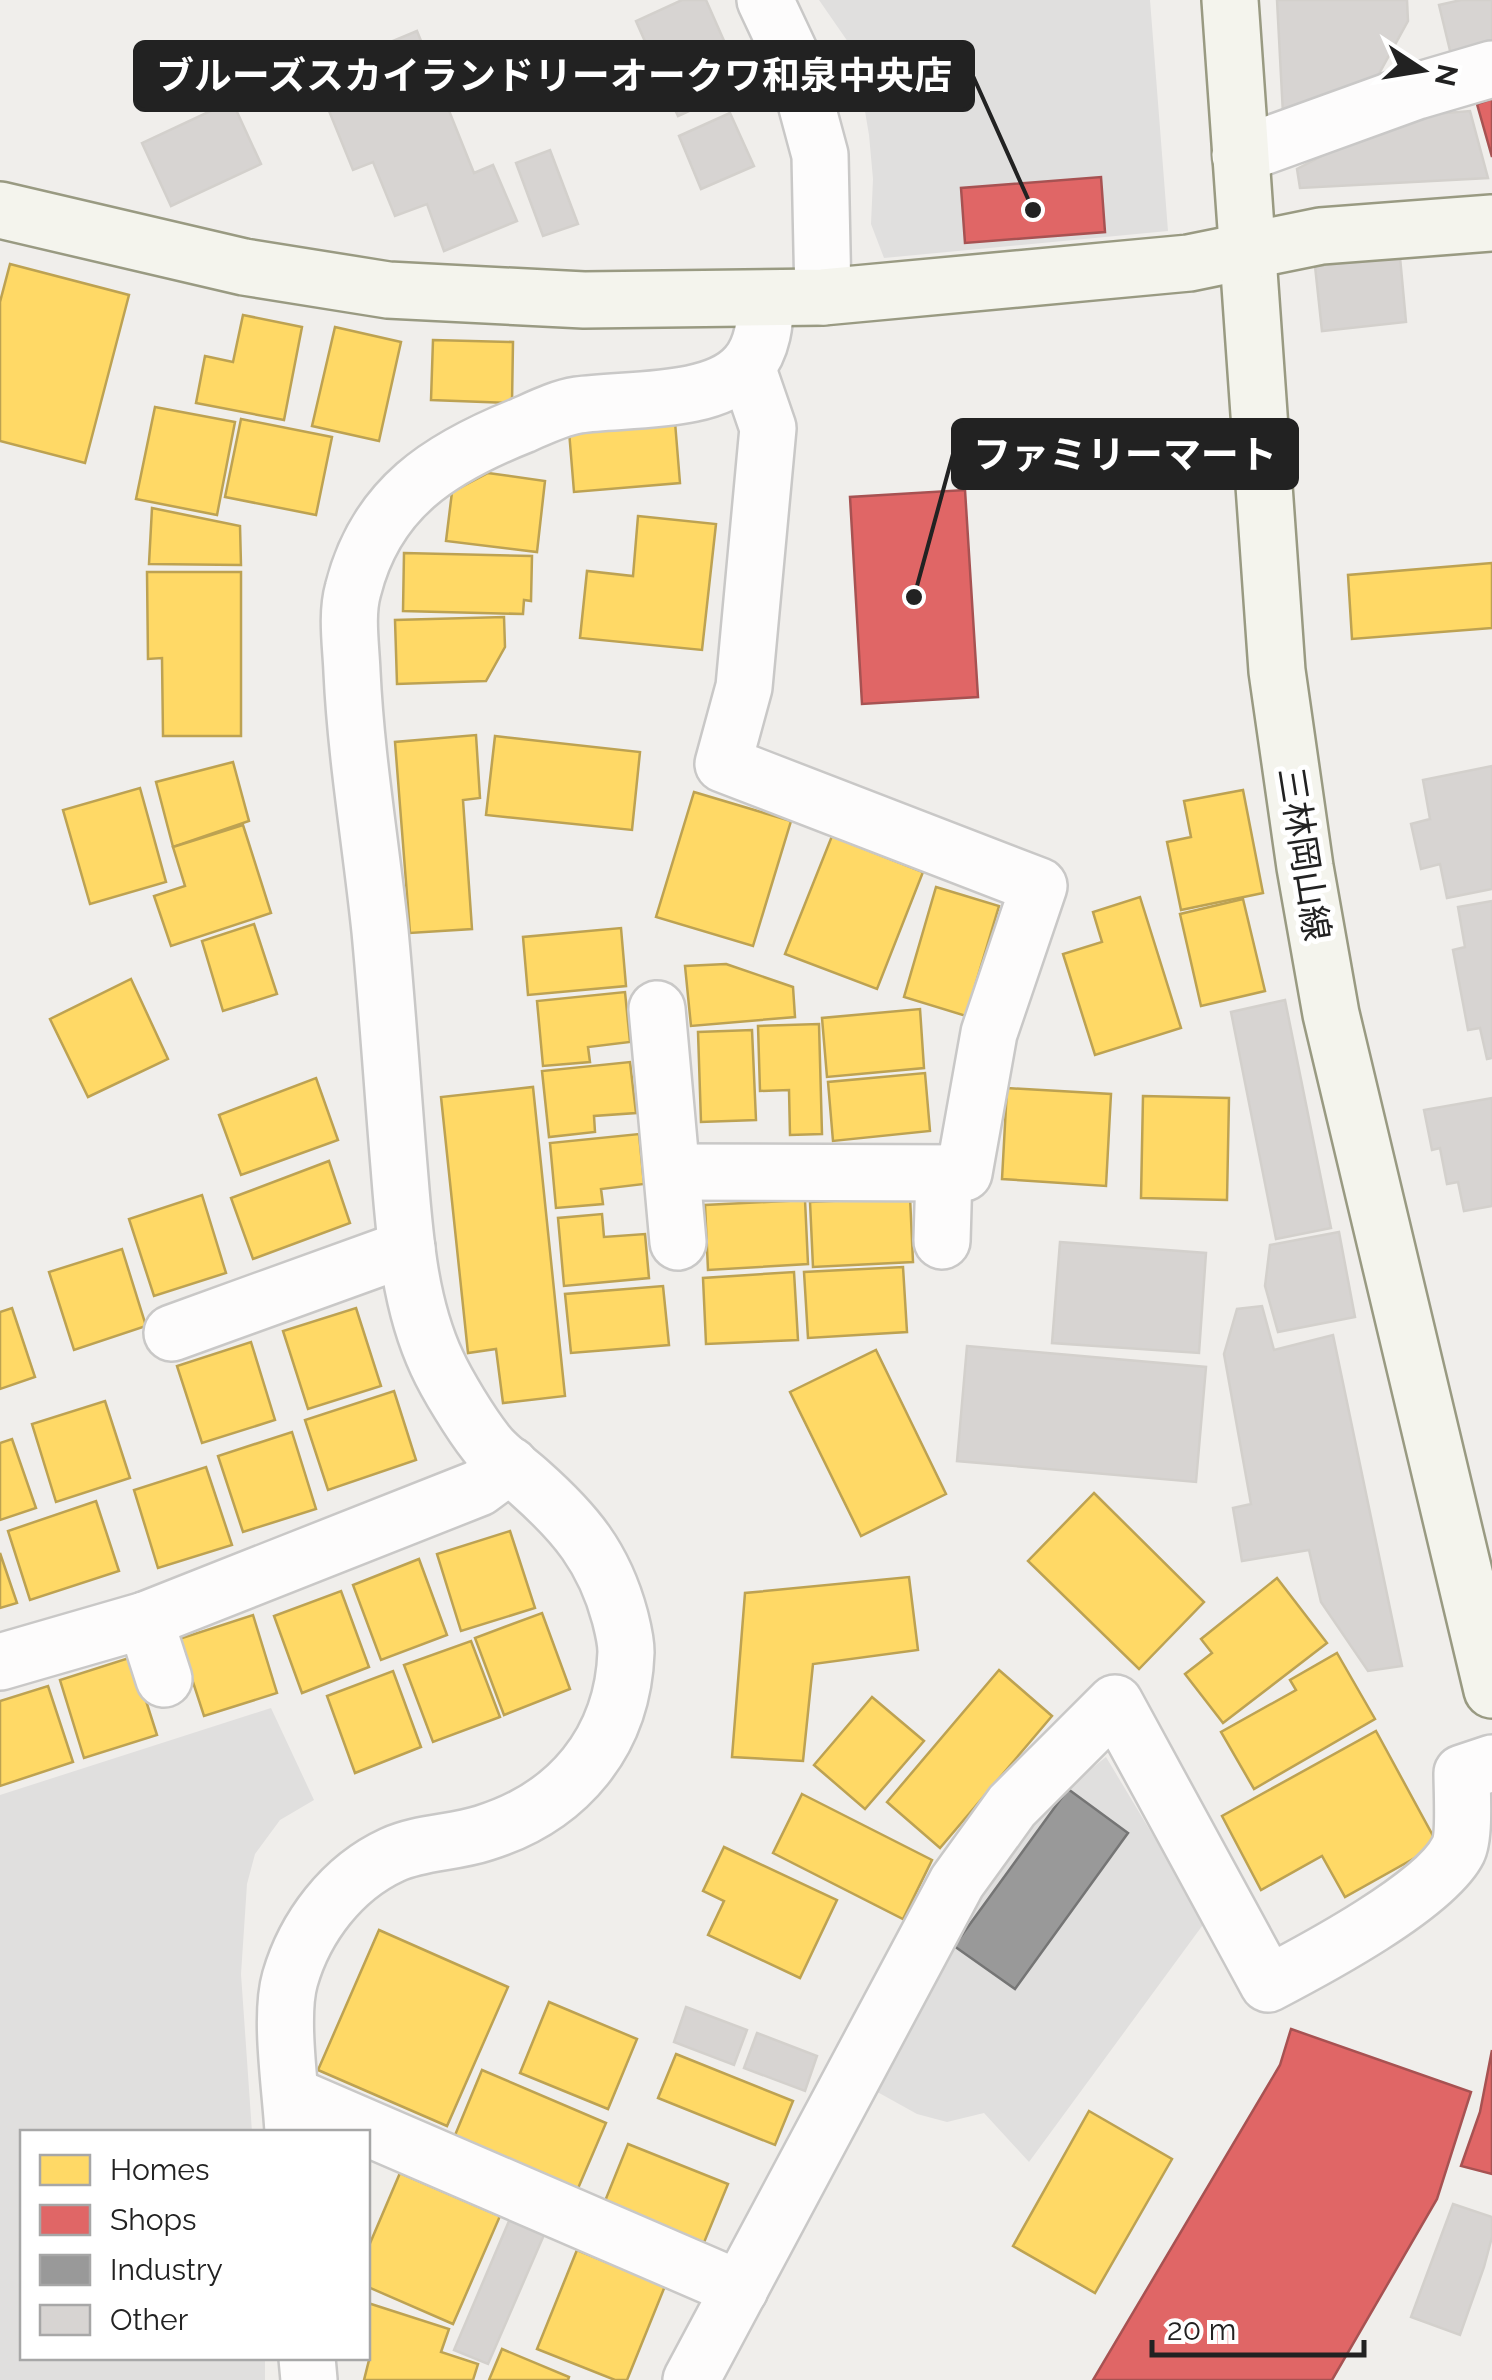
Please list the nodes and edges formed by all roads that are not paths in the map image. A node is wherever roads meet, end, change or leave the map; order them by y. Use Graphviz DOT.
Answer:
graph roads {
  1 [pos="766,0"];
  2 [pos="1230,0"];
  3 [pos="1492,70"];
  4 [pos="1240,155"];
  5 [pos="0,210"];
  6 [pos="1492,223"];
  7 [pos="1246,250"];
  8 [pos="823,297"];
  9 [pos="766,299"];
  10 [pos="747,367"];
  11 [pos="657,1009"];
  12 [pos="673,1172"];
  13 [pos="944,1173"];
  14 [pos="942,1241"];
  15 [pos="678,1242"];
  16 [pos="408,1248"];
  17 [pos="172,1333"];
  18 [pos="510,1465"];
  19 [pos="145,1620"];
  20 [pos="0,1662"];
  21 [pos="164,1680"];
  22 [pos="1492,1690"];
  23 [pos="1492,1762"];
  24 [pos="292,2114"];
  25 [pos="333,2130"];
  26 [pos="370,2145"];
  27 [pos="740,2290"];
  28 [pos="691,2380"];
  1 -- 8 [label="street"];
  2 -- 4 [label="main road, 三林岡山線"];
  3 -- 4 [label="street"];
  4 -- 7 [label="main road, 三林岡山線"];
  5 -- 9 [label="main road"];
  6 -- 7 [label="main road"];
  7 -- 8 [label="main road"];
  7 -- 22 [label="main road, 三林岡山線"];
  8 -- 9 [label="main road"];
  9 -- 10 [label="street"];
  10 -- 13 [label="street"];
  10 -- 16 [label="street"];
  11 -- 12 [label="street"];
  12 -- 13 [label="street"];
  12 -- 15 [label="street"];
  13 -- 14 [label="street"];
  16 -- 17 [label="street"];
  16 -- 18 [label="street"];
  18 -- 19 [label="street"];
  18 -- 24 [label="street"];
  19 -- 20 [label="street"];
  19 -- 21 [label="street"];
  23 -- 27 [label="street"];
  24 -- 25 [label="street"];
  26 -- 27 [label="street"];
  27 -- 28 [label="street"];
}
